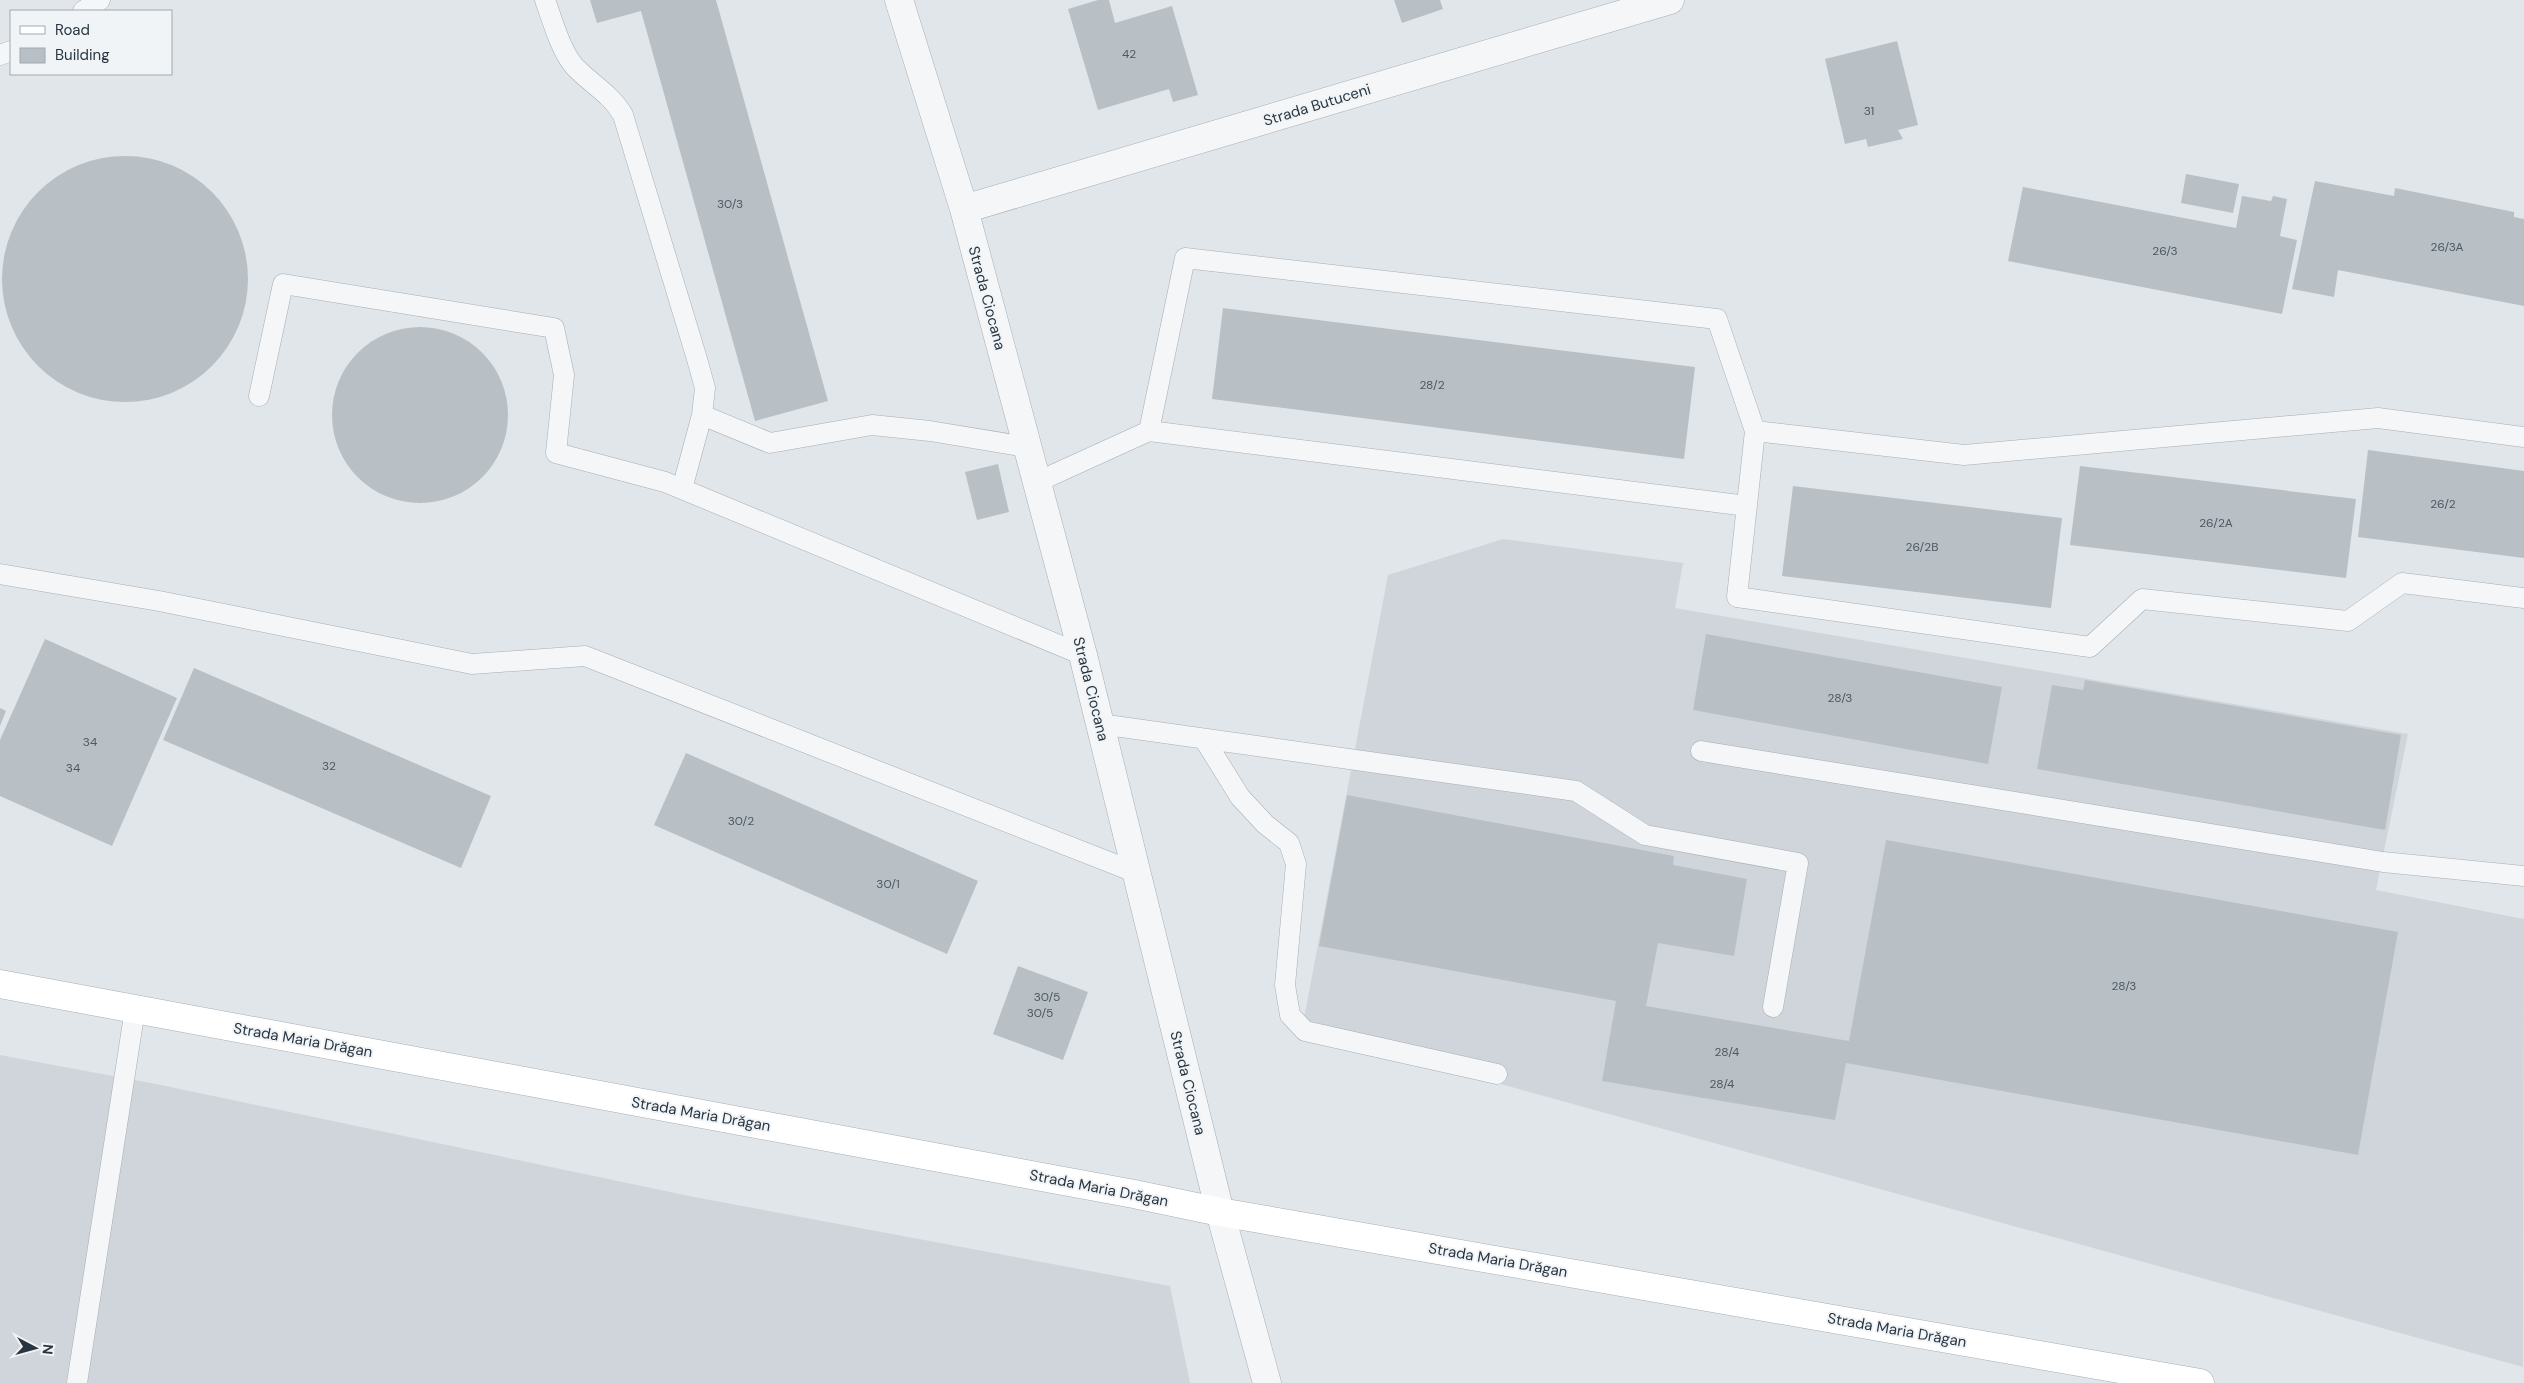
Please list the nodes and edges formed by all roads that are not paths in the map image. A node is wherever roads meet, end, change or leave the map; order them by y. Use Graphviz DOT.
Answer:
graph roads {
  1 [pos="100,0"];
  2 [pos="545,0"];
  3 [pos="899,0"];
  4 [pos="1670,0"];
  5 [pos="85,10"];
  6 [pos="964,210"];
  7 [pos="259,396"];
  8 [pos="702,415"];
  9 [pos="1755,431"];
  10 [pos="1149,432"];
  11 [pos="2524,437"];
  12 [pos="1028,447"];
  13 [pos="1037,482"];
  14 [pos="682,488"];
  15 [pos="1747,506"];
  16 [pos="0,574"];
  17 [pos="2524,598"];
  18 [pos="1083,655"];
  19 [pos="1100,724"];
  20 [pos="1204,739"];
  21 [pos="1701,751"];
  22 [pos="1137,873"];
  23 [pos="2524,876"];
  24 [pos="0,984"];
  25 [pos="1773,1007"];
  26 [pos="135,1009"];
  27 [pos="1497,1074"];
  28 [pos="1220,1212"];
  29 [pos="77,1383"];
  30 [pos="1267,1383"];
  31 [pos="2200,1383"];
  1 -- 5 [label="lane"];
  2 -- 8 [label="lane"];
  3 -- 6 [label="street, Strada Ciocana"];
  4 -- 6 [label="street, Strada Butuceni"];
  6 -- 12 [label="street, Strada Ciocana"];
  7 -- 14 [label="lane"];
  8 -- 12 [label="lane"];
  8 -- 14 [label="lane"];
  9 -- 10 [label="lane"];
  9 -- 11 [label="lane"];
  9 -- 15 [label="lane"];
  10 -- 13 [label="lane"];
  10 -- 15 [label="lane"];
  12 -- 13 [label="street, Strada Ciocana"];
  13 -- 18 [label="street, Strada Ciocana"];
  14 -- 18 [label="lane"];
  15 -- 17 [label="lane"];
  16 -- 22 [label="lane"];
  18 -- 19 [label="street, Strada Ciocana"];
  19 -- 20 [label="lane"];
  19 -- 22 [label="street, Strada Ciocana"];
  20 -- 25 [label="lane"];
  20 -- 27 [label="lane"];
  21 -- 23 [label="lane"];
  22 -- 28 [label="street, Strada Ciocana"];
  24 -- 26 [label="main road, Strada Maria Drăgan"];
  26 -- 28 [label="main road, Strada Maria Drăgan"];
  26 -- 29 [label="lane"];
  28 -- 30 [label="street, Strada Ciocana"];
  28 -- 31 [label="main road, Strada Maria Drăgan"];
}
